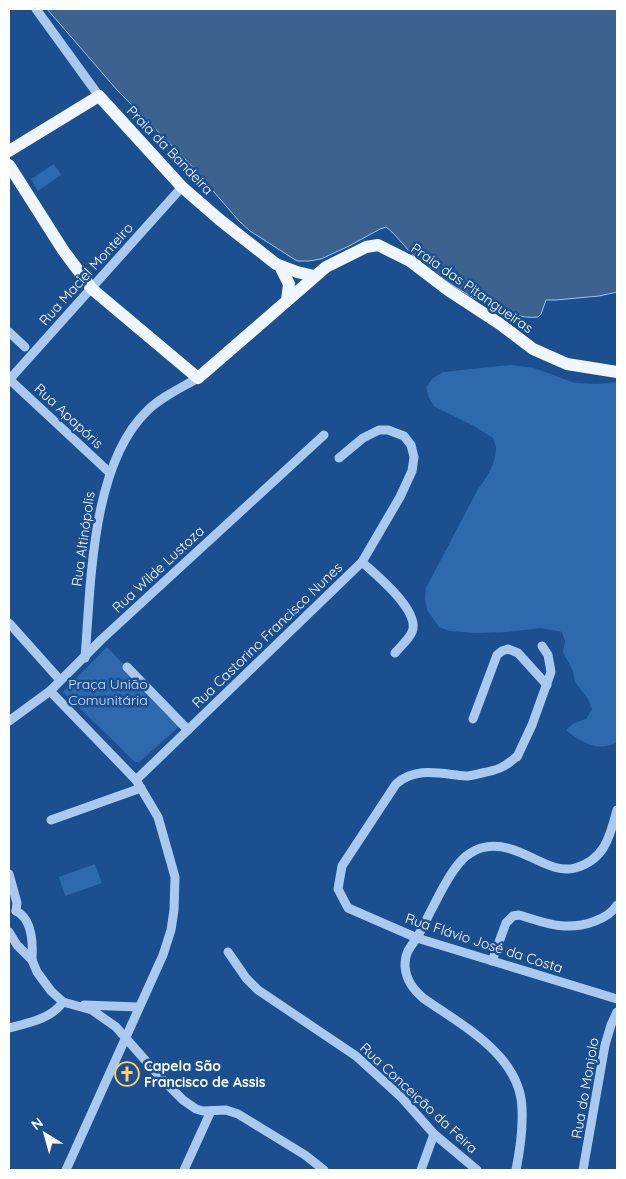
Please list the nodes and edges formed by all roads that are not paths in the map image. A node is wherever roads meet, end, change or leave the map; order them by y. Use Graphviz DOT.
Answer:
graph roads {
  1 [pos="36,9"];
  2 [pos="99,96"];
  3 [pos="9,151"];
  4 [pos="9,165"];
  5 [pos="182,187"];
  6 [pos="280,266"];
  7 [pos="314,276"];
  8 [pos="92,288"];
  9 [pos="287,301"];
  10 [pos="9,332"];
  11 [pos="25,347"];
  12 [pos="617,372"];
  13 [pos="198,378"];
  14 [pos="9,379"];
  15 [pos="324,435"];
  16 [pos="339,458"];
  17 [pos="110,473"];
  18 [pos="362,562"];
  19 [pos="9,623"];
  20 [pos="542,646"];
  21 [pos="395,653"];
  22 [pos="84,658"];
  23 [pos="127,667"];
  24 [pos="60,680"];
  25 [pos="547,685"];
  26 [pos="50,691"];
  27 [pos="473,719"];
  28 [pos="9,721"];
  29 [pos="188,730"];
  30 [pos="136,780"];
  31 [pos="141,788"];
  32 [pos="617,810"];
  33 [pos="51,820"];
  34 [pos="9,874"];
  35 [pos="617,905"];
  36 [pos="12,913"];
  37 [pos="9,932"];
  38 [pos="417,938"];
  39 [pos="32,940"];
  40 [pos="17,945"];
  41 [pos="228,952"];
  42 [pos="32,960"];
  43 [pos="492,961"];
  44 [pos="617,1000"];
  45 [pos="63,1002"];
  46 [pos="79,1005"];
  47 [pos="138,1007"];
  48 [pos="617,1012"];
  49 [pos="9,1028"];
  50 [pos="125,1038"];
  51 [pos="211,1111"];
  52 [pos="434,1134"];
  53 [pos="66,1170"];
  54 [pos="184,1170"];
  55 [pos="324,1170"];
  56 [pos="421,1170"];
  57 [pos="476,1170"];
  58 [pos="516,1170"];
  59 [pos="583,1170"];
  1 -- 2 [label="street, Praia da Bandeira"];
  2 -- 3 [label="main road"];
  2 -- 5 [label="main road, Praia da Bandeira"];
  4 -- 8 [label="main road"];
  5 -- 6 [label="main road, Praia da Bandeira"];
  5 -- 8 [label="street, Rua Maciel Monteiro"];
  6 -- 7 [label="main road, Praia da Bandeira"];
  6 -- 9 [label="main road"];
  7 -- 9 [label="main road, Rua Altinópolis"];
  7 -- 12 [label="main road, Praia das Pitangueiras"];
  8 -- 13 [label="main road"];
  8 -- 14 [label="street, Rua Maciel Monteiro"];
  9 -- 13 [label="main road, Rua Altinópolis"];
  10 -- 11 [label="street"];
  13 -- 17 [label="street, Rua Altinópolis"];
  14 -- 17 [label="street, Rua Apapóris"];
  15 -- 22 [label="street, Rua Wilde Lustoza"];
  16 -- 18 [label="street, Rua Castorino Francisco Nunes"];
  17 -- 22 [label="street, Rua Altinópolis"];
  18 -- 21 [label="street"];
  18 -- 29 [label="street, Rua Castorino Francisco Nunes"];
  19 -- 24 [label="street"];
  20 -- 25 [label="street, Rua Flávio José da Costa"];
  22 -- 24 [label="street, Rua Wilde Lustoza"];
  23 -- 29 [label="street"];
  24 -- 26 [label="street, Rua Wilde Lustoza"];
  25 -- 27 [label="street"];
  25 -- 38 [label="street, Rua Flávio José da Costa"];
  26 -- 28 [label="street, Rua Wilde Lustoza"];
  26 -- 30 [label="street"];
  29 -- 30 [label="street, Rua Castorino Francisco Nunes"];
  30 -- 31 [label="street"];
  31 -- 33 [label="street"];
  31 -- 47 [label="street"];
  32 -- 38 [label="street"];
  34 -- 36 [label="street"];
  35 -- 43 [label="street"];
  36 -- 39 [label="street"];
  37 -- 40 [label="street"];
  38 -- 43 [label="street, Rua Flávio José da Costa"];
  38 -- 58 [label="street"];
  39 -- 40 [label="street"];
  39 -- 42 [label="street"];
  40 -- 42 [label="street"];
  41 -- 52 [label="street, Rua Conceição da Feira"];
  42 -- 45 [label="street"];
  43 -- 44 [label="street, Rua Flávio José da Costa"];
  45 -- 46 [label="street"];
  45 -- 49 [label="street"];
  46 -- 47 [label="street"];
  46 -- 50 [label="street"];
  47 -- 50 [label="street"];
  48 -- 59 [label="street, Rua do Monjolo"];
  50 -- 51 [label="street"];
  50 -- 53 [label="street"];
  51 -- 54 [label="street"];
  51 -- 55 [label="street"];
  52 -- 56 [label="street"];
  52 -- 57 [label="street, Rua Conceição da Feira"];
}
